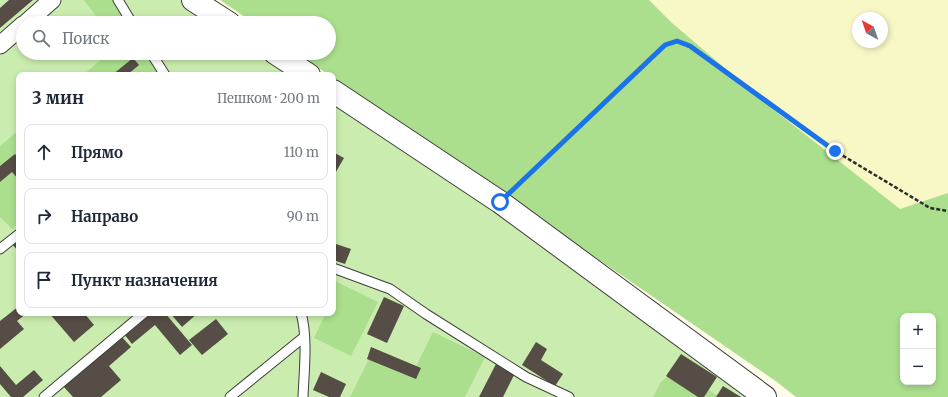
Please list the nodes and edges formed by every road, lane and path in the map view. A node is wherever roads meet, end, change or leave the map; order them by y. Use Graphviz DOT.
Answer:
graph roads {
  1 [pos="52,0"];
  2 [pos="118,0"];
  3 [pos="193,0"];
  4 [pos="34,16"];
  5 [pos="128,16"];
  6 [pos="218,16"];
  7 [pos="16,31"];
  8 [pos="0,45"];
  9 [pos="155,60"];
  10 [pos="286,60"];
  11 [pos="163,72"];
  12 [pos="304,72"];
  13 [pos="336,93"];
  14 [pos="500,202"];
  15 [pos="948,211"];
  16 [pos="16,236"];
  17 [pos="0,249"];
  18 [pos="336,269"];
  19 [pos="140,316"];
  20 [pos="302,316"];
  21 [pos="304,337"];
  22 [pos="44,397"];
  23 [pos="230,397"];
  24 [pos="303,397"];
  25 [pos="569,397"];
  26 [pos="765,397"];
  1 -- 4 [label="street"];
  2 -- 5 [label="lane"];
  3 -- 6 [label="street"];
  7 -- 8 [label="street"];
  9 -- 11 [label="lane"];
  10 -- 12 [label="street"];
  13 -- 14 [label="street"];
  14 -- 15 [label="path"];
  14 -- 26 [label="street"];
  16 -- 17 [label="lane"];
  18 -- 25 [label="lane"];
  19 -- 22 [label="lane"];
  20 -- 21 [label="lane"];
  21 -- 23 [label="lane"];
  21 -- 24 [label="lane"];
}
